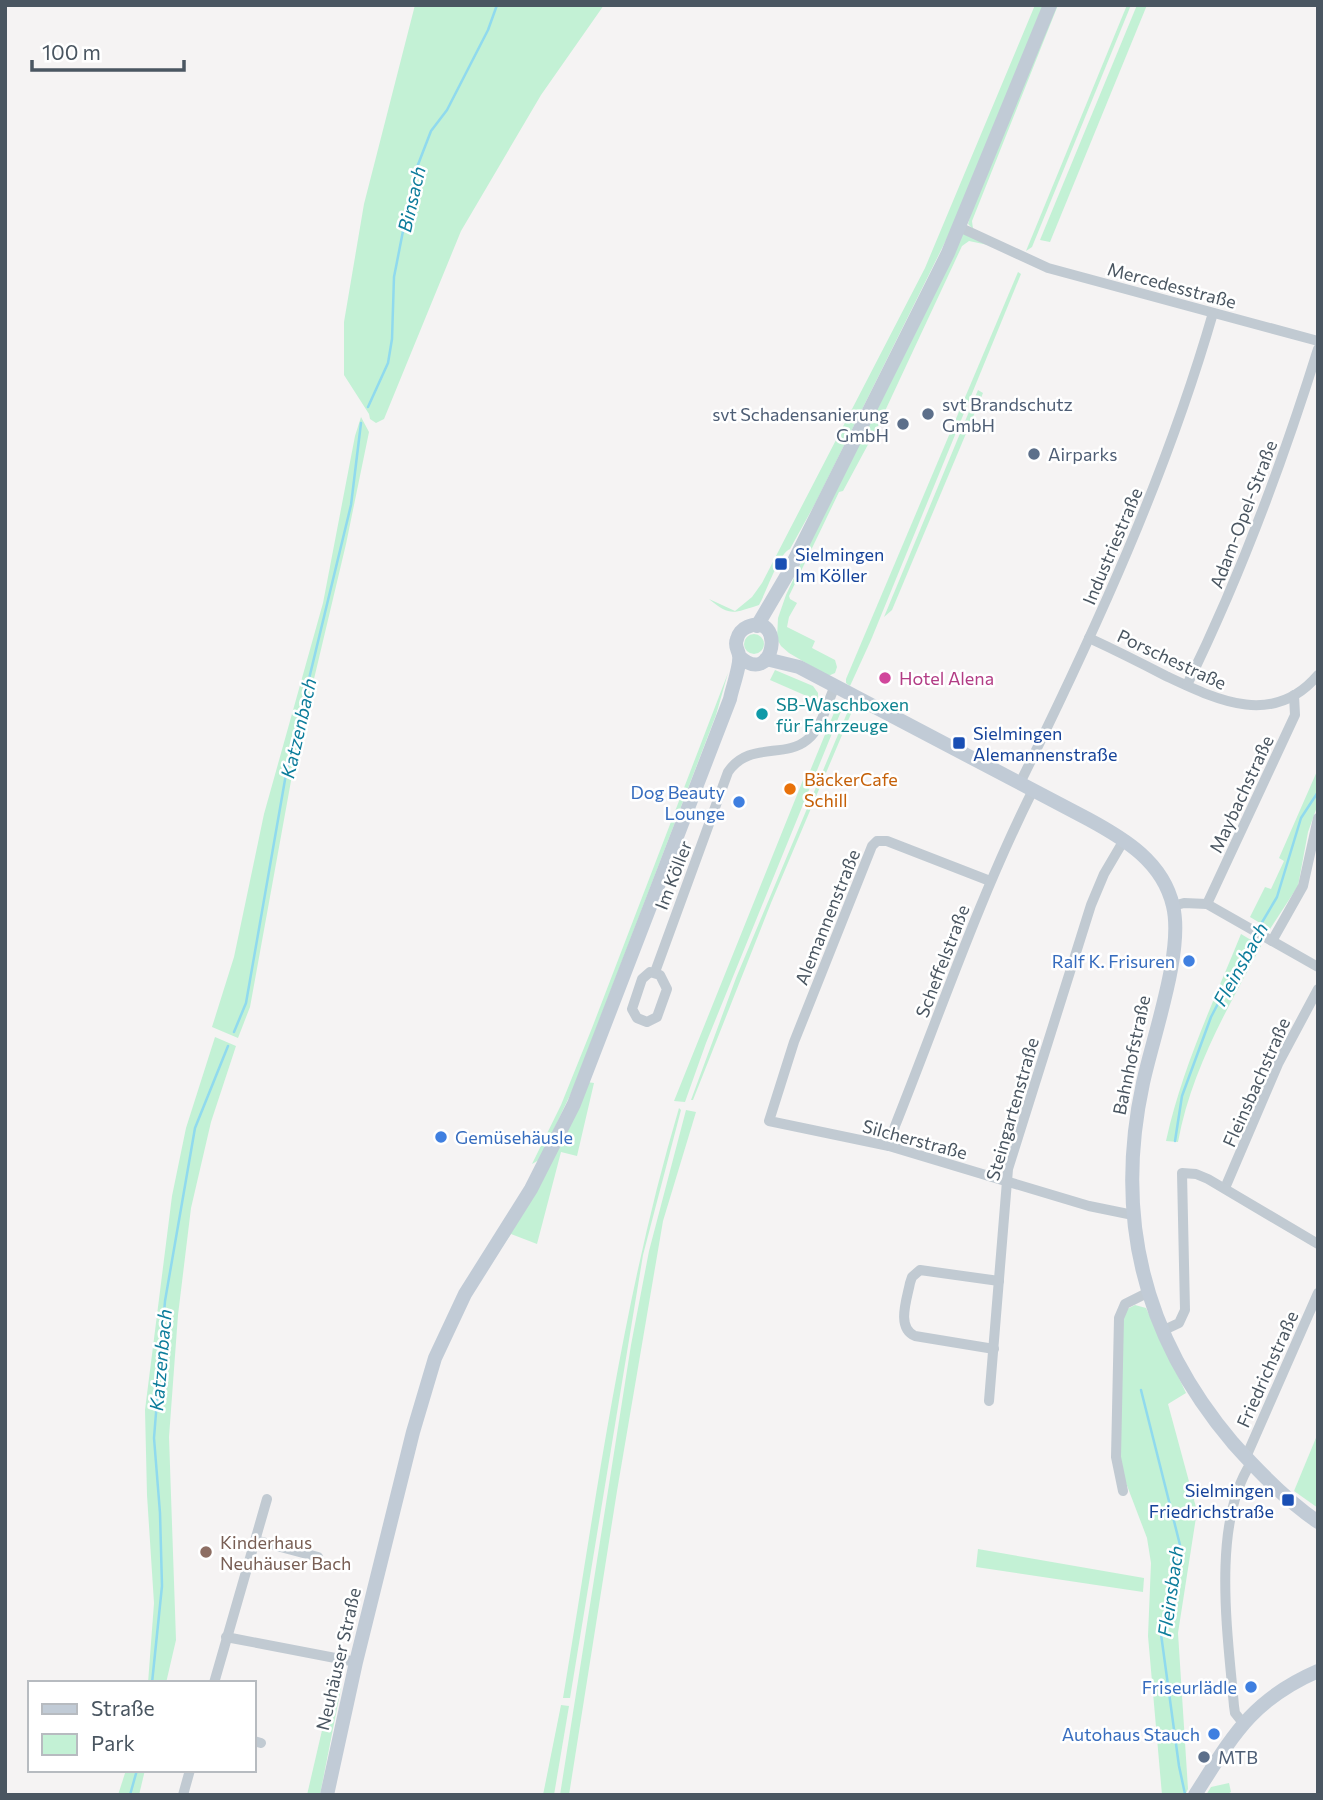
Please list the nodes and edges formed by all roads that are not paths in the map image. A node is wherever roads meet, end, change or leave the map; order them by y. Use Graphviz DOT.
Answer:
graph roads {
  1 [pos="1050,5"];
  2 [pos="959,227"];
  3 [pos="1213,313"];
  4 [pos="1318,341"];
  5 [pos="1318,349"];
  6 [pos="766,635"];
  7 [pos="1089,638"];
  8 [pos="739,656"];
  9 [pos="760,661"];
  10 [pos="796,666"];
  11 [pos="1318,676"];
  12 [pos="1187,685"];
  13 [pos="835,686"];
  14 [pos="1293,695"];
  15 [pos="730,699"];
  16 [pos="1027,787"];
  17 [pos="1318,818"];
  18 [pos="1124,840"];
  19 [pos="990,881"];
  20 [pos="1207,904"];
  21 [pos="1173,905"];
  22 [pos="1269,939"];
  23 [pos="1318,967"];
  24 [pos="655,972"];
  25 [pos="1318,989"];
  26 [pos="769,1121"];
  27 [pos="889,1146"];
  28 [pos="1006,1180"];
  29 [pos="1225,1188"];
  30 [pos="1133,1215"];
  31 [pos="1318,1244"];
  32 [pos="999,1281"];
  33 [pos="1147,1293"];
  34 [pos="1318,1293"];
  35 [pos="1162,1331"];
  36 [pos="994,1349"];
  37 [pos="989,1401"];
  38 [pos="1249,1460"];
  39 [pos="1123,1491"];
  40 [pos="267,1499"];
  41 [pos="1318,1522"];
  42 [pos="255,1540"];
  43 [pos="318,1557"];
  44 [pos="226,1637"];
  45 [pos="356,1662"];
  46 [pos="1318,1671"];
  47 [pos="215,1681"];
  48 [pos="1243,1723"];
  49 [pos="189,1772"];
  50 [pos="183,1795"];
  51 [pos="327,1795"];
  52 [pos="1195,1795"];
  1 -- 2 [label="main road"];
  2 -- 3 [label="street, Mercedesstraße"];
  2 -- 6 [label="main road"];
  3 -- 4 [label="street, Mercedesstraße"];
  3 -- 7 [label="street, Industriestraße"];
  5 -- 12 [label="street, Adam-Opel-Straße"];
  6 -- 8 [label="main road"];
  6 -- 9 [label="main road"];
  6 -- 10 [label="main road, Bahnhofstraße"];
  7 -- 12 [label="street, Porschestraße"];
  7 -- 16 [label="street, Industriestraße"];
  8 -- 9 [label="main road"];
  8 -- 15 [label="main road"];
  9 -- 10 [label="main road, Bahnhofstraße"];
  9 -- 15 [label="main road"];
  10 -- 13 [label="main road, Bahnhofstraße"];
  11 -- 14 [label="street, Porschestraße"];
  12 -- 14 [label="street, Porschestraße"];
  13 -- 16 [label="main road, Bahnhofstraße"];
  13 -- 24 [label="street, Im Köller"];
  14 -- 20 [label="street, Maybachstraße"];
  15 -- 45 [label="main road, Neuhäuser Straße"];
  16 -- 18 [label="main road, Bahnhofstraße"];
  16 -- 19 [label="street, Scheffelstraße"];
  17 -- 22 [label="street"];
  18 -- 21 [label="main road, Bahnhofstraße"];
  18 -- 28 [label="street, Steingartenstraße"];
  19 -- 26 [label="street, Alemannenstraße"];
  19 -- 27 [label="street, Scheffelstraße"];
  20 -- 21 [label="street"];
  20 -- 22 [label="street"];
  21 -- 30 [label="main road, Bahnhofstraße"];
  22 -- 23 [label="street"];
  24 -- 24 [label="street, Im Köller"];
  25 -- 29 [label="street, Fleinsbachstraße"];
  26 -- 27 [label="street, Silcherstraße"];
  27 -- 28 [label="street, Silcherstraße"];
  28 -- 30 [label="street, Silcherstraße"];
  28 -- 32 [label="street, Steingartenstraße"];
  29 -- 31 [label="street"];
  29 -- 35 [label="street"];
  30 -- 33 [label="main road, Bahnhofstraße"];
  32 -- 36 [label="street, Steingartenstraße"];
  32 -- 36 [label="street"];
  33 -- 35 [label="main road, Bahnhofstraße"];
  33 -- 39 [label="street"];
  34 -- 38 [label="street, Friedrichstraße"];
  35 -- 38 [label="main road, Bahnhofstraße"];
  36 -- 37 [label="street, Steingartenstraße"];
  38 -- 41 [label="main road, Bahnhofstraße"];
  38 -- 48 [label="street, Friedrichstraße"];
  40 -- 42 [label="street"];
  42 -- 43 [label="street"];
  42 -- 44 [label="street"];
  44 -- 45 [label="street"];
  44 -- 47 [label="street"];
  45 -- 51 [label="main road, Neuhäuser Straße"];
  46 -- 48 [label="main road"];
  48 -- 52 [label="main road"];
  49 -- 50 [label="street"];
}
